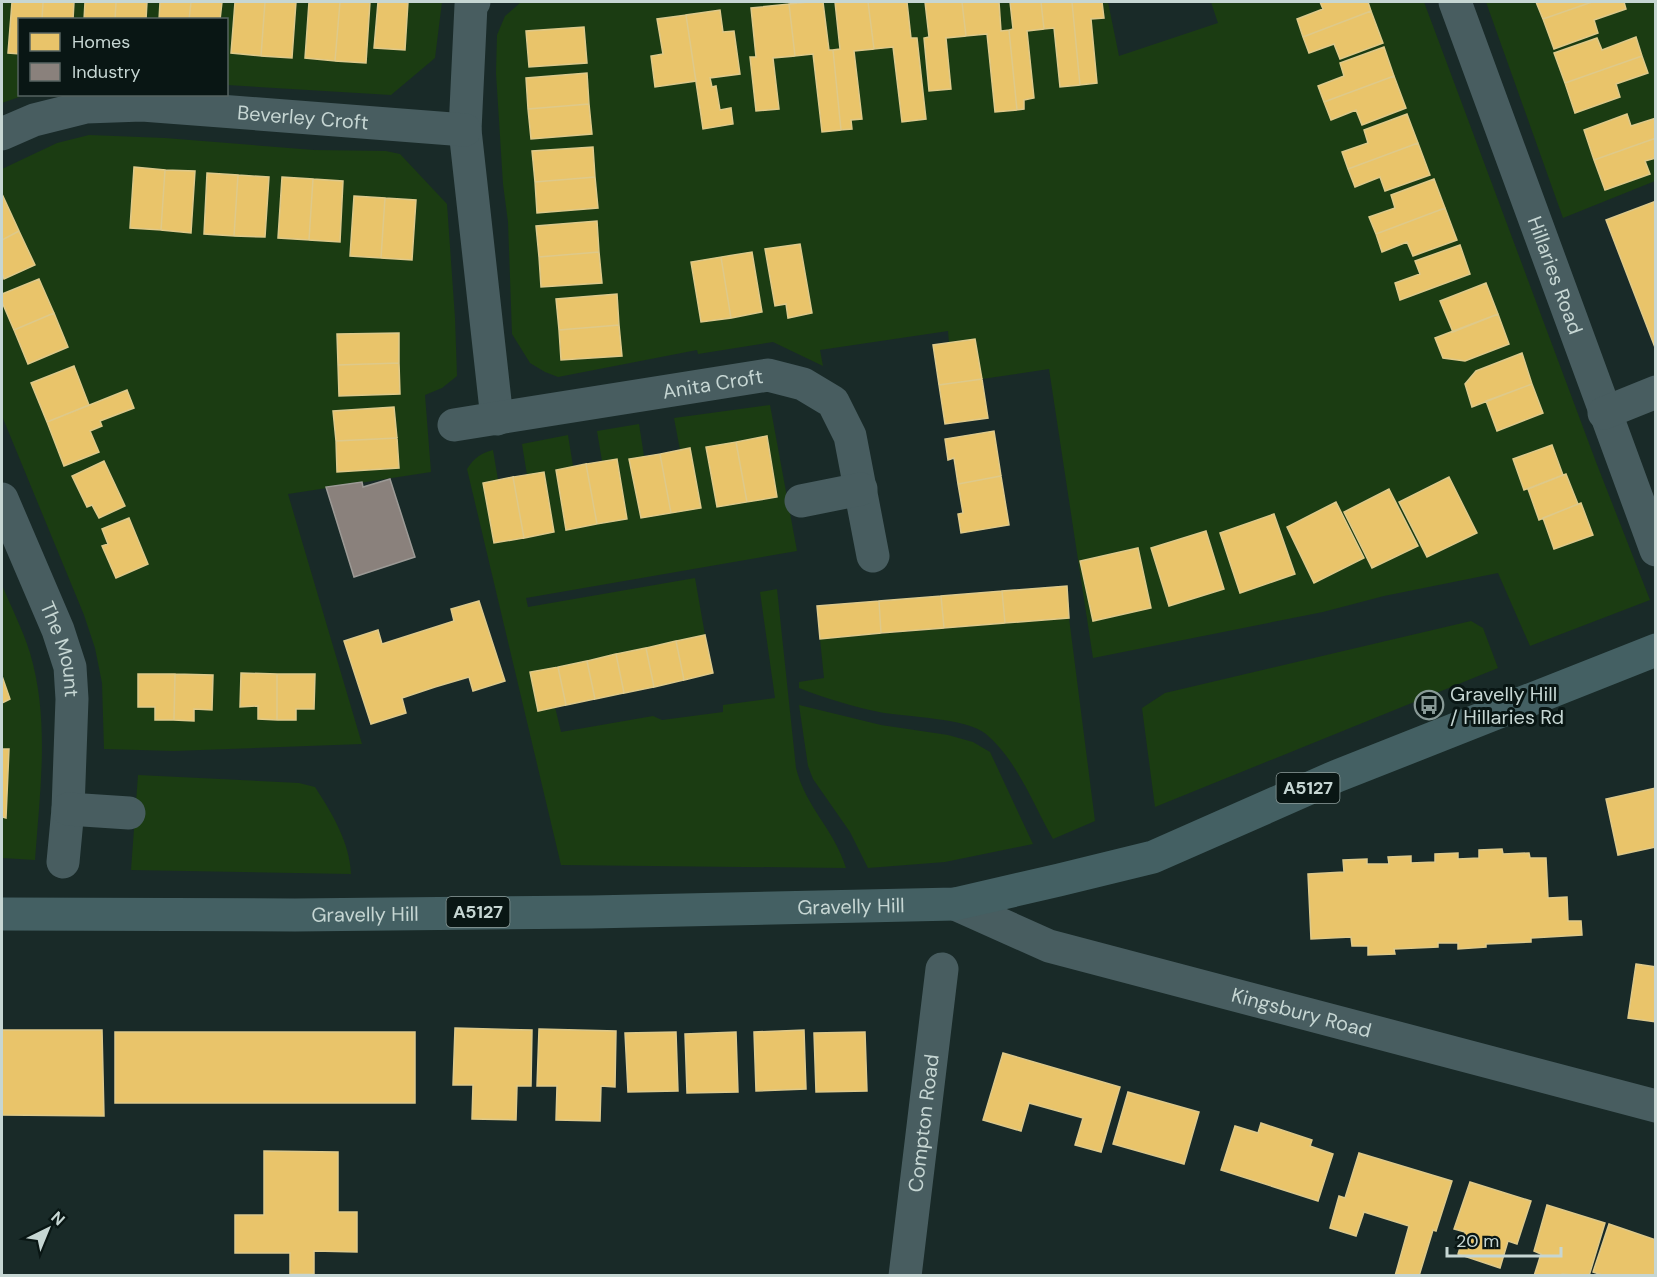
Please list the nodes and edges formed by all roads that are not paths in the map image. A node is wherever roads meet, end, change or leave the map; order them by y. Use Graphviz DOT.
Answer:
graph roads {
  1 [pos="474,2"];
  2 [pos="1455,2"];
  3 [pos="465,130"];
  4 [pos="2,134"];
  5 [pos="1656,392"];
  6 [pos="1604,413"];
  7 [pos="497,419"];
  8 [pos="453,425"];
  9 [pos="861,489"];
  10 [pos="2,499"];
  11 [pos="801,501"];
  12 [pos="1656,549"];
  13 [pos="873,556"];
  14 [pos="1656,650"];
  15 [pos="68,809"];
  16 [pos="129,813"];
  17 [pos="63,862"];
  18 [pos="955,904"];
  19 [pos="2,914"];
  20 [pos="942,969"];
  21 [pos="1656,1106"];
  22 [pos="905,1275"];
  1 -- 3 [label="street"];
  2 -- 6 [label="street, Hillaries Road"];
  3 -- 4 [label="street, Beverley Croft"];
  3 -- 7 [label="street"];
  5 -- 6 [label="street"];
  6 -- 12 [label="street, Hillaries Road"];
  7 -- 8 [label="street, Anita Croft"];
  7 -- 9 [label="street, Anita Croft"];
  9 -- 11 [label="street"];
  9 -- 13 [label="street, Anita Croft"];
  10 -- 15 [label="street, The Mount"];
  14 -- 18 [label="main road, Gravelly Hill / A5127"];
  15 -- 16 [label="street"];
  15 -- 17 [label="street, The Mount"];
  18 -- 19 [label="main road, Gravelly Hill / A5127"];
  18 -- 21 [label="street, Kingsbury Road"];
  20 -- 22 [label="street, Compton Road"];
}
